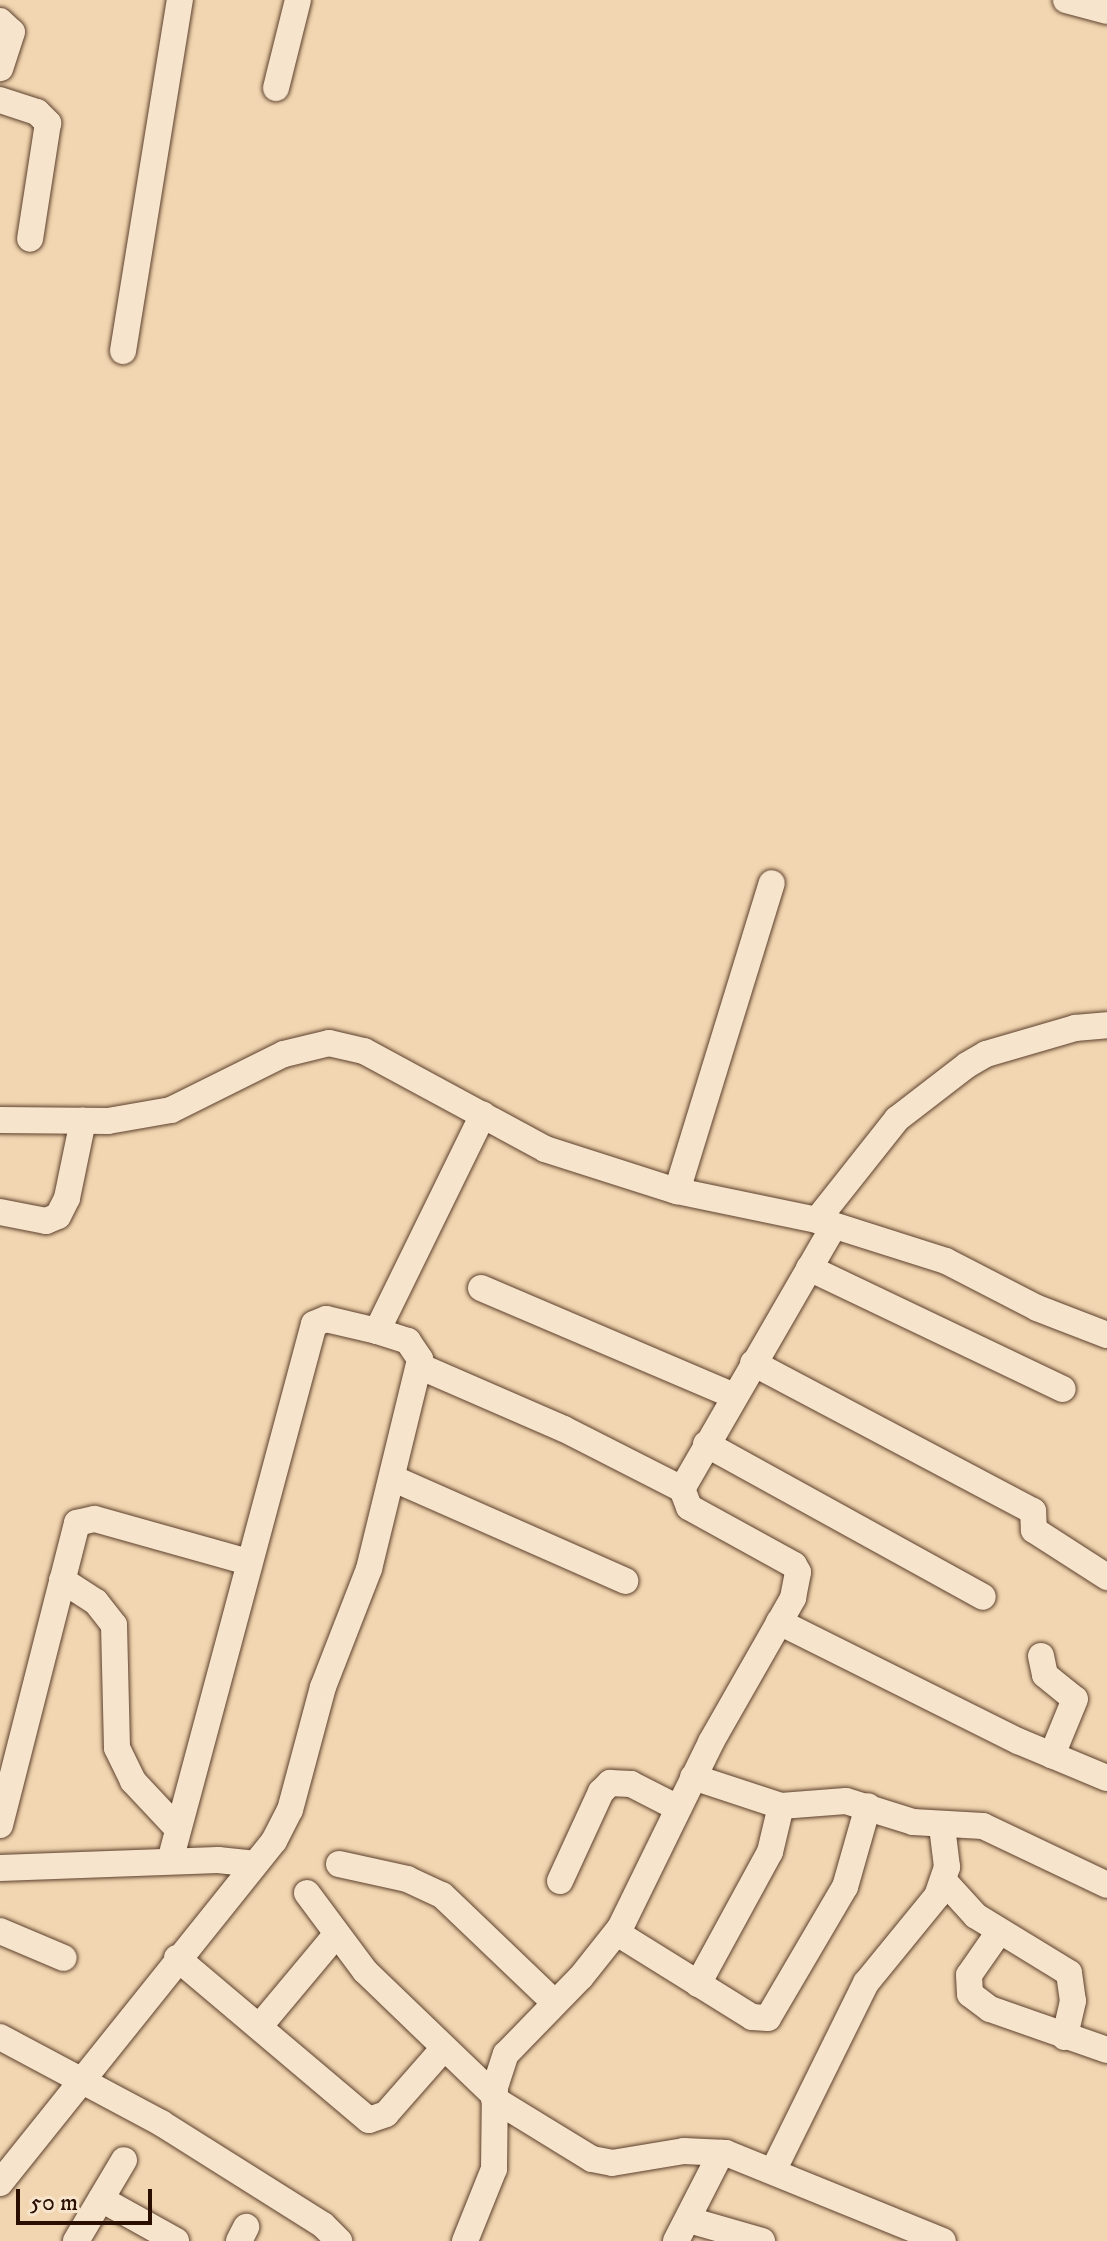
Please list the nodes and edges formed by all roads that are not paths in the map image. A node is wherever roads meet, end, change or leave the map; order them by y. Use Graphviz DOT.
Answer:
graph roads {
  1 [pos="180,0"];
  2 [pos="298,0"];
  3 [pos="1066,0"];
  4 [pos="1107,11"];
  5 [pos="0,21"];
  6 [pos="0,68"];
  7 [pos="276,88"];
  8 [pos="0,100"];
  9 [pos="30,239"];
  10 [pos="123,351"];
  11 [pos="772,883"];
  12 [pos="1107,1025"];
  13 [pos="483,1115"];
  14 [pos="0,1120"];
  15 [pos="83,1121"];
  16 [pos="677,1191"];
  17 [pos="0,1212"];
  18 [pos="825,1223"];
  19 [pos="809,1268"];
  20 [pos="481,1288"];
  21 [pos="377,1331"];
  22 [pos="1106,1332"];
  23 [pos="753,1363"];
  24 [pos="419,1366"];
  25 [pos="1063,1389"];
  26 [pos="734,1396"];
  27 [pos="706,1444"];
  28 [pos="392,1478"];
  29 [pos="682,1489"];
  30 [pos="248,1562"];
  31 [pos="1107,1577"];
  32 [pos="62,1580"];
  33 [pos="625,1581"];
  34 [pos="983,1597"];
  35 [pos="779,1622"];
  36 [pos="1041,1656"];
  37 [pos="1052,1755"];
  38 [pos="693,1777"];
  39 [pos="1107,1778"];
  40 [pos="781,1806"];
  41 [pos="868,1806"];
  42 [pos="678,1808"];
  43 [pos="0,1825"];
  44 [pos="942,1826"];
  45 [pos="177,1828"];
  46 [pos="170,1861"];
  47 [pos="254,1864"];
  48 [pos="339,1864"];
  49 [pos="0,1868"];
  50 [pos="560,1881"];
  51 [pos="944,1881"];
  52 [pos="1107,1885"];
  53 [pos="307,1893"];
  54 [pos="0,1931"];
  55 [pos="999,1932"];
  56 [pos="617,1933"];
  57 [pos="336,1935"];
  58 [pos="64,1958"];
  59 [pos="177,1958"];
  60 [pos="698,1984"];
  61 [pos="554,2002"];
  62 [pos="259,2027"];
  63 [pos="0,2037"];
  64 [pos="1065,2037"];
  65 [pos="444,2048"];
  66 [pos="1107,2050"];
  67 [pos="82,2077"];
  68 [pos="494,2097"];
  69 [pos="721,2153"];
  70 [pos="124,2160"];
  71 [pos="774,2169"];
  72 [pos="0,2183"];
  73 [pos="101,2199"];
  74 [pos="682,2230"];
  75 [pos="76,2241"];
  76 [pos="176,2241"];
  77 [pos="339,2241"];
  78 [pos="465,2241"];
  79 [pos="762,2241"];
  80 [pos="943,2241"];
  1 -- 10 [label="street"];
  2 -- 7 [label="street"];
  3 -- 4 [label="street"];
  5 -- 6 [label="street"];
  8 -- 9 [label="street"];
  11 -- 16 [label="street"];
  12 -- 18 [label="street"];
  13 -- 15 [label="street"];
  13 -- 16 [label="street"];
  13 -- 21 [label="street"];
  14 -- 15 [label="street"];
  15 -- 17 [label="street"];
  16 -- 18 [label="street"];
  18 -- 19 [label="street"];
  18 -- 22 [label="street"];
  19 -- 23 [label="street"];
  19 -- 25 [label="street"];
  20 -- 26 [label="street"];
  21 -- 24 [label="street"];
  21 -- 30 [label="street"];
  23 -- 26 [label="street"];
  23 -- 31 [label="street"];
  24 -- 28 [label="street"];
  24 -- 29 [label="street"];
  26 -- 27 [label="street"];
  27 -- 29 [label="street"];
  27 -- 34 [label="street"];
  28 -- 33 [label="street"];
  28 -- 47 [label="street"];
  29 -- 35 [label="street"];
  30 -- 32 [label="street"];
  30 -- 45 [label="street"];
  32 -- 43 [label="street"];
  32 -- 45 [label="street"];
  35 -- 37 [label="street"];
  35 -- 38 [label="street"];
  36 -- 37 [label="street"];
  37 -- 39 [label="street"];
  38 -- 40 [label="street"];
  38 -- 42 [label="street"];
  40 -- 41 [label="street"];
  40 -- 60 [label="street"];
  41 -- 44 [label="street"];
  41 -- 60 [label="street"];
  42 -- 50 [label="street"];
  42 -- 56 [label="street"];
  44 -- 51 [label="street"];
  44 -- 52 [label="street"];
  45 -- 46 [label="street"];
  46 -- 47 [label="street"];
  46 -- 49 [label="street"];
  47 -- 59 [label="street"];
  48 -- 61 [label="street"];
  51 -- 55 [label="street"];
  51 -- 71 [label="street"];
  53 -- 57 [label="street"];
  54 -- 58 [label="street"];
  55 -- 64 [label="street"];
  55 -- 64 [label="street"];
  56 -- 60 [label="street"];
  56 -- 61 [label="street"];
  57 -- 62 [label="street"];
  57 -- 65 [label="street"];
  59 -- 62 [label="street"];
  59 -- 67 [label="street"];
  61 -- 68 [label="street"];
  62 -- 65 [label="street"];
  63 -- 67 [label="street"];
  64 -- 66 [label="street"];
  65 -- 68 [label="street"];
  67 -- 72 [label="street"];
  67 -- 77 [label="street"];
  68 -- 69 [label="street"];
  68 -- 78 [label="street"];
  69 -- 71 [label="street"];
  69 -- 74 [label="street"];
  70 -- 73 [label="street"];
  71 -- 80 [label="street"];
  73 -- 75 [label="street"];
  73 -- 76 [label="street"];
  74 -- 79 [label="street"];
}
